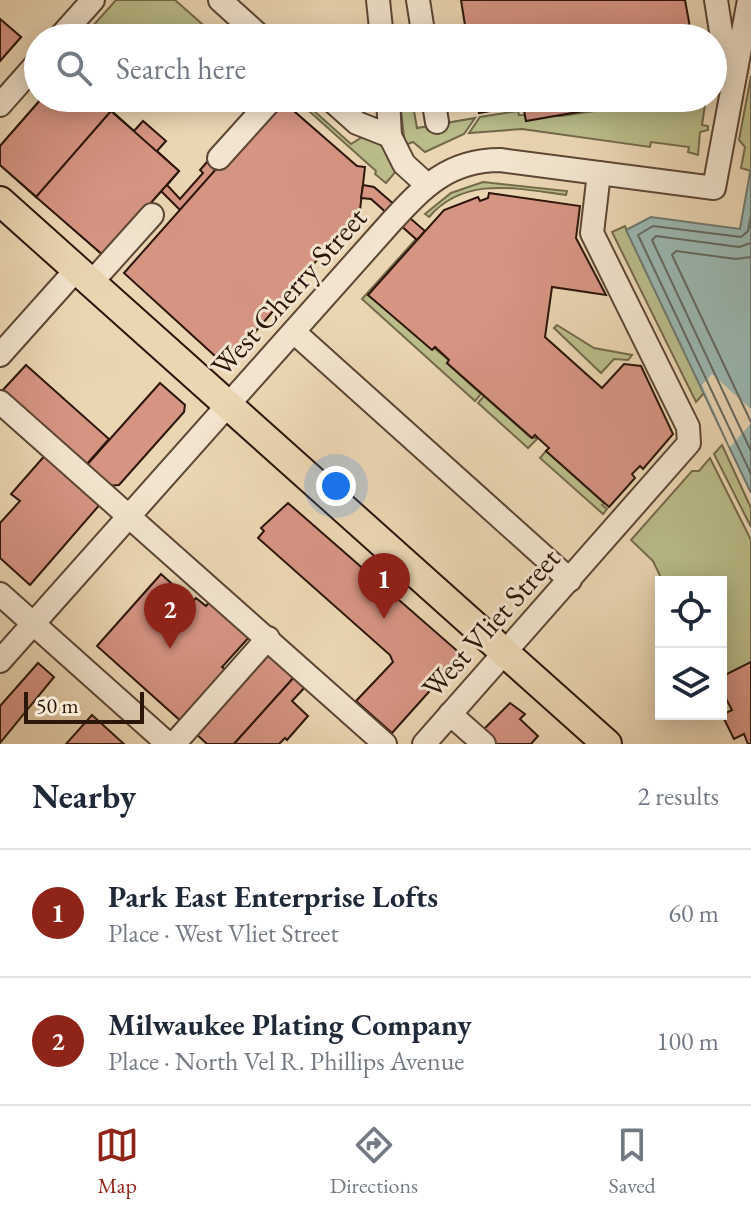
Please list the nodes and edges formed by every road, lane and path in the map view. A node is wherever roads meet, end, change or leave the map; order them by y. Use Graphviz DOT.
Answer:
graph roads {
  1 [pos="93,0"];
  2 [pos="220,0"];
  3 [pos="378,0"];
  4 [pos="418,0"];
  5 [pos="716,0"];
  6 [pos="749,0"];
  7 [pos="72,24"];
  8 [pos="247,24"];
  9 [pos="381,24"];
  10 [pos="422,24"];
  11 [pos="720,24"];
  12 [pos="727,50"];
  13 [pos="736,63"];
  14 [pos="24,78"];
  15 [pos="0,105"];
  16 [pos="260,112"];
  17 [pos="345,112"];
  18 [pos="389,112"];
  19 [pos="435,112"];
  20 [pos="437,122"];
  21 [pos="390,136"];
  22 [pos="219,158"];
  23 [pos="599,173"];
  24 [pos="426,184"];
  25 [pos="0,201"];
  26 [pos="152,215"];
  27 [pos="84,276"];
  28 [pos="294,332"];
  29 [pos="0,355"];
  30 [pos="0,402"];
  31 [pos="228,405"];
  32 [pos="130,515"];
  33 [pos="570,580"];
  34 [pos="0,594"];
  35 [pos="33,623"];
  36 [pos="268,638"];
  37 [pos="505,653"];
  38 [pos="0,661"];
  39 [pos="450,714"];
  40 [pos="171,744"];
  41 [pos="385,744"];
  42 [pos="424,744"];
  43 [pos="484,744"];
  44 [pos="607,744"];
  1 -- 7 [label="street"];
  2 -- 8 [label="street"];
  3 -- 9 [label="street"];
  4 -- 10 [label="street"];
  5 -- 11 [label="street"];
  6 -- 13 [label="street"];
  12 -- 13 [label="street"];
  13 -- 23 [label="street, West Cherry Street"];
  14 -- 15 [label="street"];
  16 -- 22 [label="street"];
  17 -- 21 [label="street"];
  18 -- 21 [label="street"];
  19 -- 20 [label="street"];
  21 -- 24 [label="street"];
  23 -- 24 [label="street, West Cherry Street"];
  23 -- 33 [label="street, West Vliet Street"];
  24 -- 28 [label="street, West Cherry Street"];
  25 -- 27 [label="main road"];
  26 -- 27 [label="street"];
  27 -- 29 [label="street"];
  27 -- 31 [label="main road"];
  28 -- 31 [label="street, West Cherry Street"];
  28 -- 33 [label="street"];
  30 -- 32 [label="street"];
  31 -- 32 [label="street, West Cherry Street"];
  31 -- 37 [label="main road"];
  32 -- 35 [label="street, West Cherry Street"];
  32 -- 36 [label="street"];
  33 -- 37 [label="street, West Vliet Street"];
  34 -- 35 [label="street"];
  35 -- 38 [label="street, West Cherry Street"];
  35 -- 40 [label="street"];
  36 -- 40 [label="street"];
  36 -- 41 [label="street"];
  37 -- 39 [label="street, West Vliet Street"];
  37 -- 44 [label="main road"];
  39 -- 42 [label="street, West Vliet Street"];
  39 -- 43 [label="street"];
}
